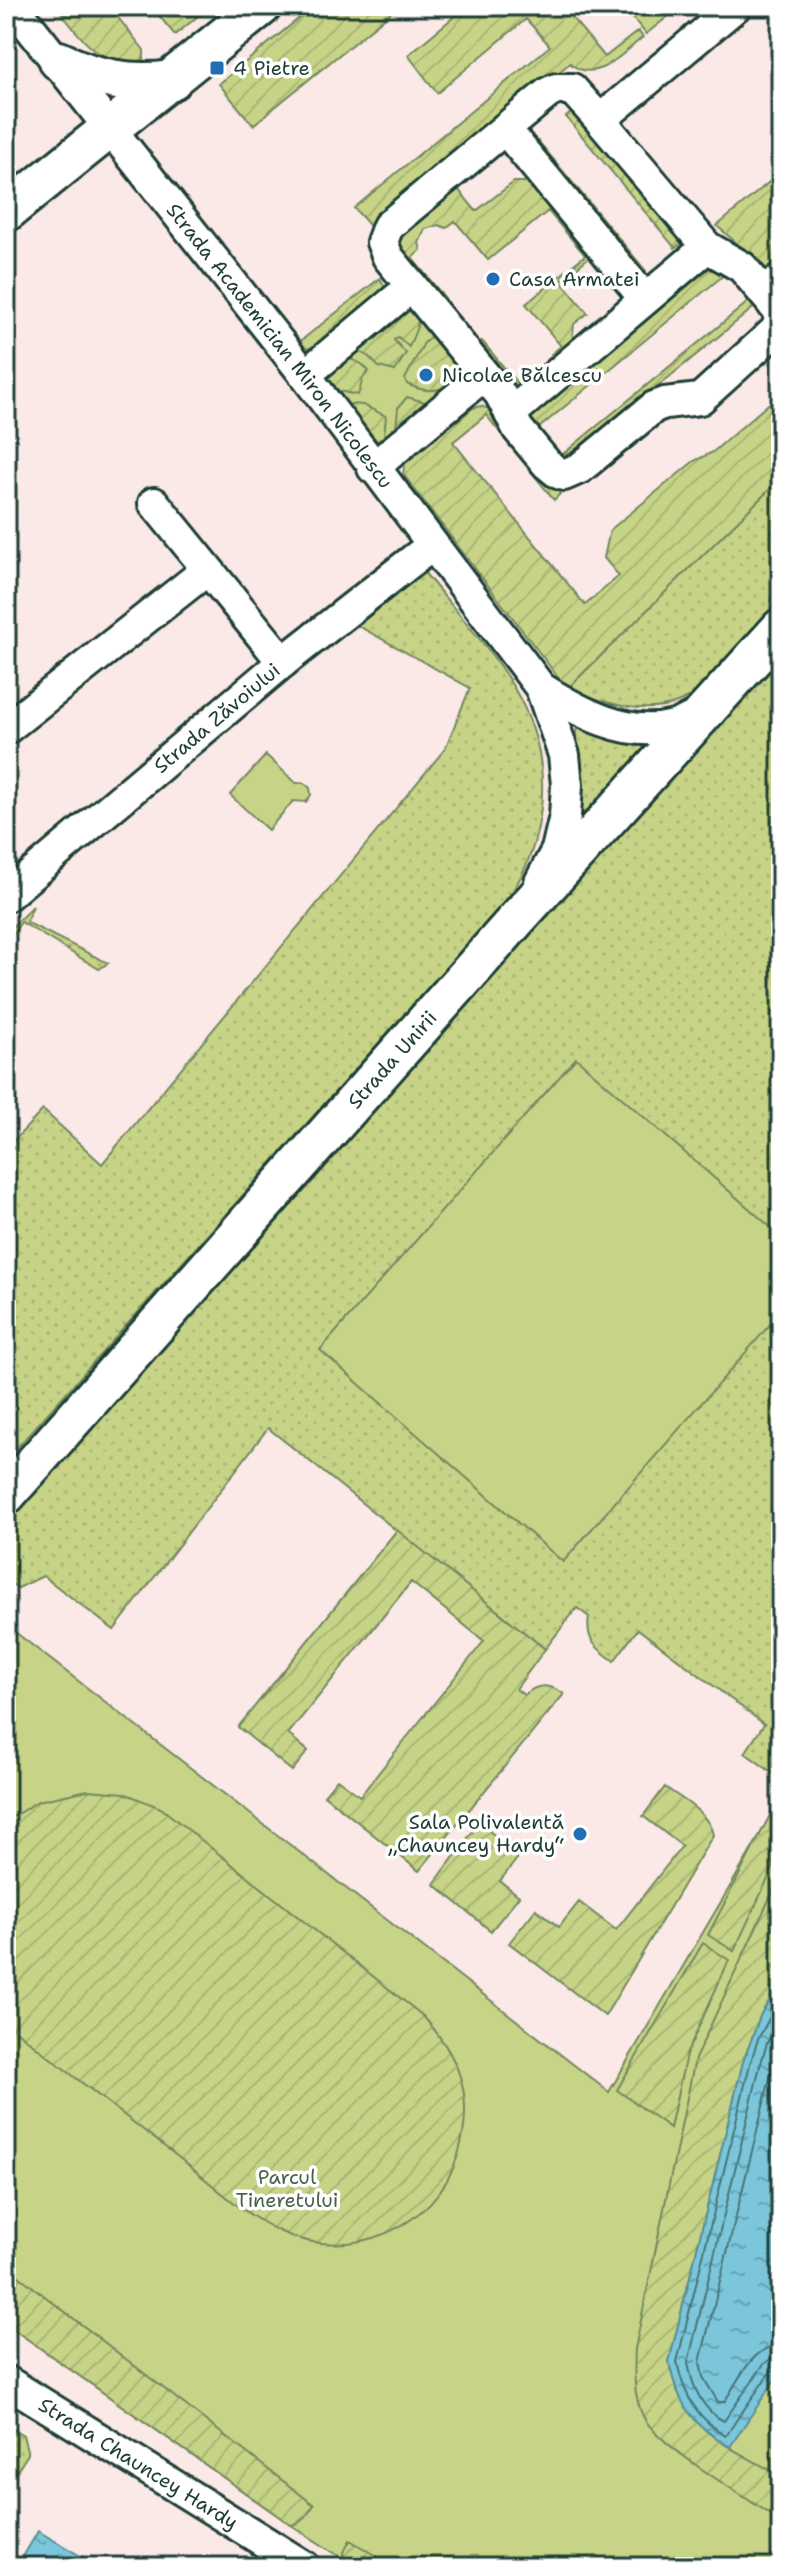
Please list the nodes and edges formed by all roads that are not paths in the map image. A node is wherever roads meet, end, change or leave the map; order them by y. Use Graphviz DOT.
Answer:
graph roads {
  1 [pos="13,6"];
  2 [pos="262,6"];
  3 [pos="736,6"];
  4 [pos="59,61"];
  5 [pos="172,80"];
  6 [pos="600,120"];
  7 [pos="112,129"];
  8 [pos="505,129"];
  9 [pos="6,212"];
  10 [pos="707,247"];
  11 [pos="412,286"];
  12 [pos="773,286"];
  13 [pos="645,299"];
  14 [pos="305,375"];
  15 [pos="484,375"];
  16 [pos="510,414"];
  17 [pos="373,468"];
  18 [pos="154,503"];
  19 [pos="431,546"];
  20 [pos="207,570"];
  21 [pos="781,628"];
  22 [pos="283,662"];
  23 [pos="541,688"];
  24 [pos="708,708"];
  25 [pos="8,723"];
  26 [pos="6,896"];
  27 [pos="515,921"];
  28 [pos="6,1495"];
  29 [pos="8,2383"];
  30 [pos="305,2567"];
  1 -- 4 [label="street, Strada Academician Miron Nicolescu"];
  2 -- 5 [label="main road"];
  3 -- 6 [label="street"];
  4 -- 5 [label="main road"];
  4 -- 7 [label="street, Strada Academician Miron Nicolescu"];
  5 -- 7 [label="main road"];
  6 -- 8 [label="street"];
  6 -- 10 [label="street"];
  7 -- 9 [label="main road"];
  7 -- 14 [label="street, Strada Academician Miron Nicolescu"];
  8 -- 11 [label="street"];
  8 -- 13 [label="street"];
  10 -- 12 [label="street"];
  10 -- 13 [label="street"];
  11 -- 14 [label="street"];
  11 -- 15 [label="street"];
  12 -- 16 [label="street"];
  13 -- 16 [label="street"];
  14 -- 17 [label="street, Strada Academician Miron Nicolescu"];
  15 -- 16 [label="street"];
  15 -- 17 [label="street"];
  17 -- 19 [label="street, Strada Academician Miron Nicolescu"];
  18 -- 20 [label="street"];
  19 -- 22 [label="street, Strada Zăvoiului"];
  19 -- 23 [label="street, Strada Academician Miron Nicolescu"];
  20 -- 22 [label="street"];
  20 -- 25 [label="street"];
  21 -- 24 [label="main road, Strada Unirii"];
  22 -- 26 [label="street, Strada Zăvoiului"];
  23 -- 24 [label="street, Strada Academician Miron Nicolescu"];
  23 -- 27 [label="street, Strada Academician Miron Nicolescu"];
  24 -- 27 [label="main road, Strada Unirii"];
  27 -- 28 [label="main road, Strada Unirii"];
  29 -- 30 [label="street, Strada Chauncey Hardy"];
}
